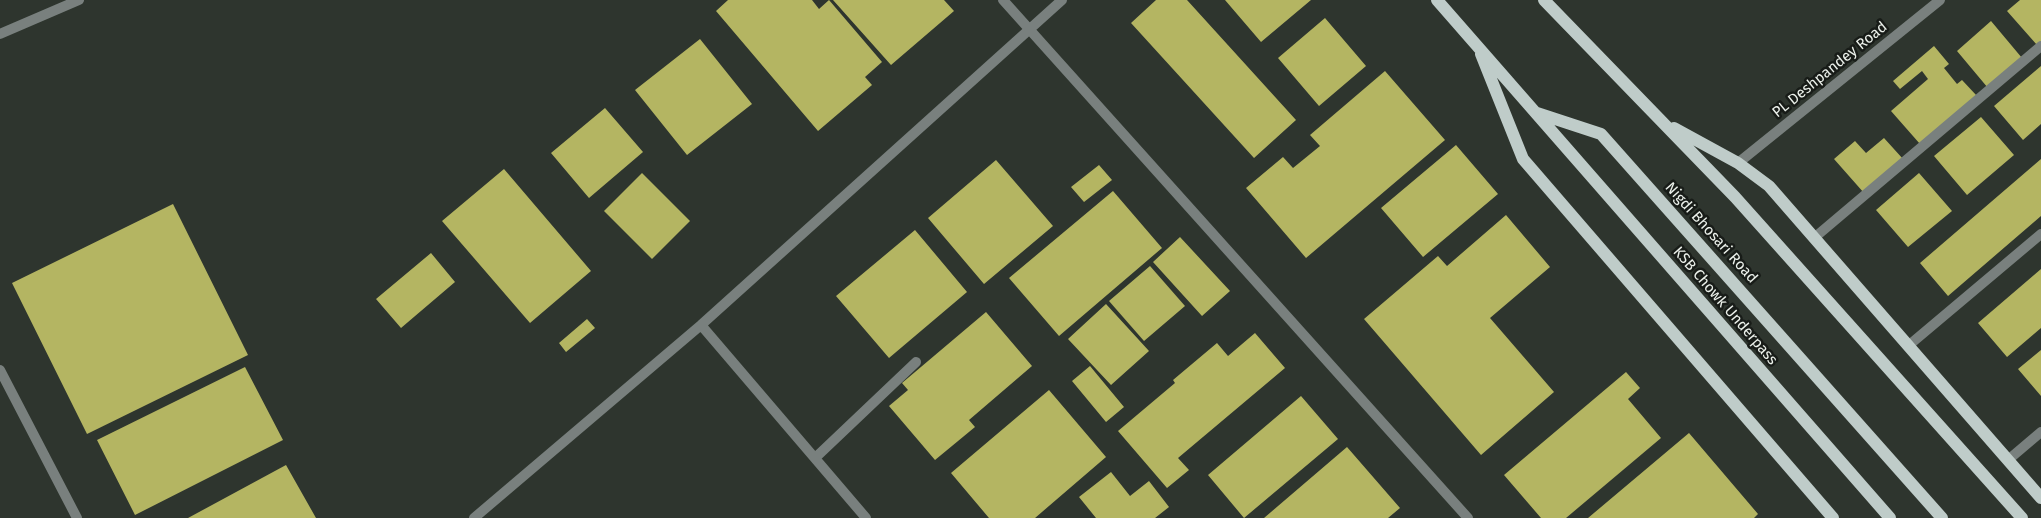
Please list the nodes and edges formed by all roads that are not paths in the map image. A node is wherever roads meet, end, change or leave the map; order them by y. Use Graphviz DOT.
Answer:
graph roads {
  1 [pos="79,0"];
  2 [pos="1003,0"];
  3 [pos="1062,0"];
  4 [pos="1437,0"];
  5 [pos="1544,0"];
  6 [pos="1940,0"];
  7 [pos="1028,29"];
  8 [pos="0,34"];
  9 [pos="2041,46"];
  10 [pos="1478,47"];
  11 [pos="1537,113"];
  12 [pos="1663,122"];
  13 [pos="1738,163"];
  14 [pos="2041,234"];
  15 [pos="1814,238"];
  16 [pos="701,325"];
  17 [pos="1908,346"];
  18 [pos="916,362"];
  19 [pos="0,370"];
  20 [pos="2041,432"];
  21 [pos="816,457"];
  22 [pos="2008,460"];
  23 [pos="2041,498"];
  24 [pos="77,518"];
  25 [pos="474,518"];
  26 [pos="866,518"];
  27 [pos="1468,518"];
  28 [pos="1833,518"];
  29 [pos="1890,518"];
  30 [pos="1942,518"];
  31 [pos="2022,518"];
  1 -- 8 [label="street"];
  2 -- 7 [label="street"];
  3 -- 7 [label="street"];
  4 -- 10 [label="main road"];
  5 -- 12 [label="main road"];
  6 -- 13 [label="street, PL Deshpandey Road"];
  7 -- 16 [label="street"];
  7 -- 27 [label="street"];
  9 -- 15 [label="street"];
  10 -- 11 [label="main road"];
  10 -- 28 [label="main road"];
  11 -- 29 [label="main road, KSB Chowk Underpass"];
  11 -- 30 [label="main road, Nigdi Bhosari Road"];
  12 -- 13 [label="main road"];
  12 -- 31 [label="main road"];
  13 -- 15 [label="main road"];
  14 -- 17 [label="street"];
  15 -- 17 [label="main road"];
  16 -- 21 [label="street"];
  16 -- 25 [label="street"];
  17 -- 22 [label="main road"];
  18 -- 21 [label="street"];
  19 -- 24 [label="street"];
  20 -- 22 [label="street"];
  21 -- 26 [label="street"];
  22 -- 23 [label="main road"];
}
